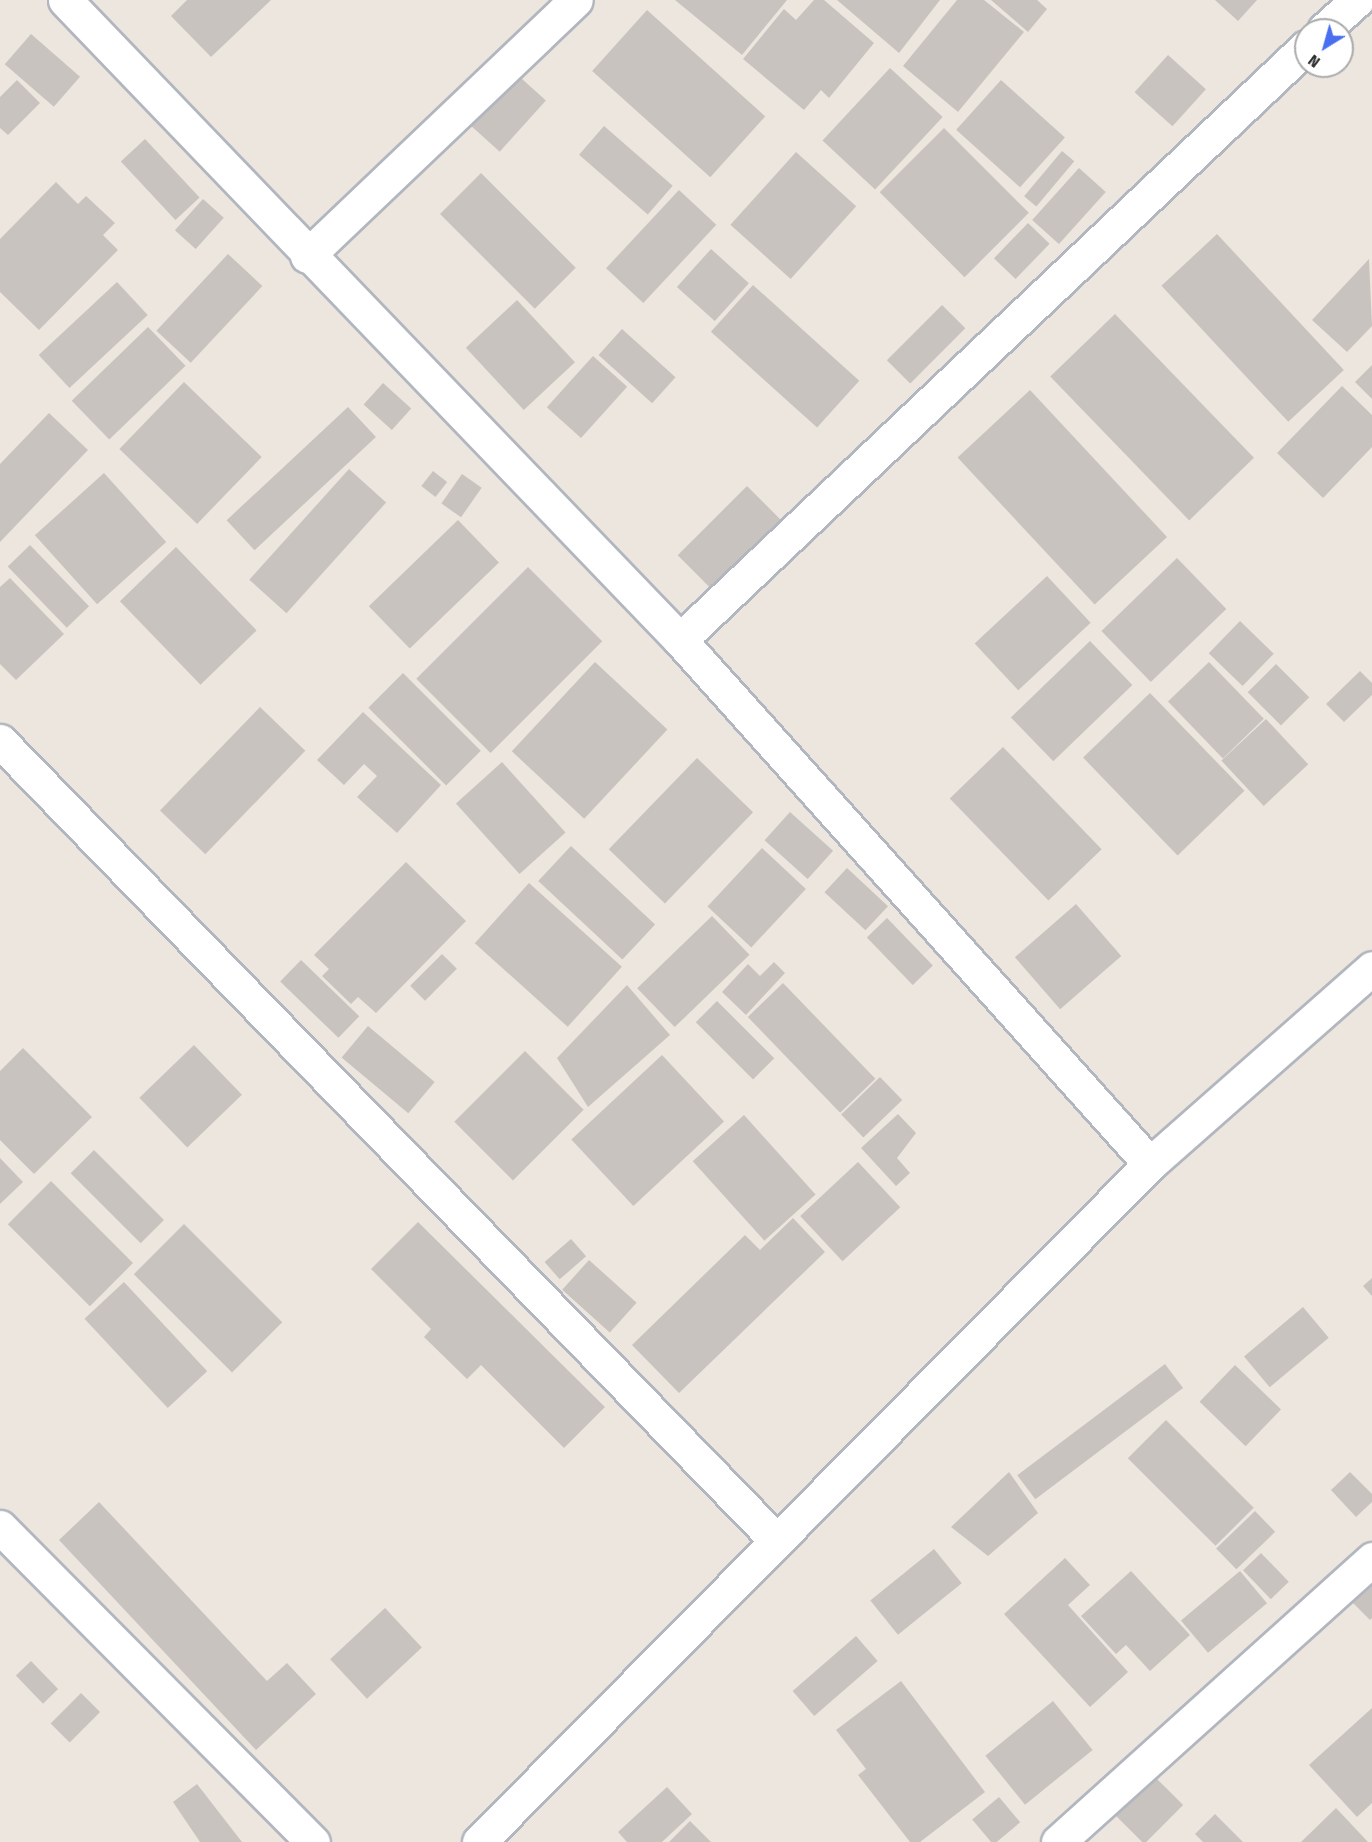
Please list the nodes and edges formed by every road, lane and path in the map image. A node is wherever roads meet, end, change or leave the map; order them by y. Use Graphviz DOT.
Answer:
graph roads {
  1 [pos="65,0"];
  2 [pos="576,0"];
  3 [pos="1357,0"];
  4 [pos="1337,18"];
  5 [pos="1294,59"];
  6 [pos="307,255"];
  7 [pos="680,640"];
  8 [pos="0,741"];
  9 [pos="1372,969"];
  10 [pos="1150,1164"];
  11 [pos="0,1527"];
  12 [pos="777,1541"];
  13 [pos="1372,1559"];
  14 [pos="313,1842"];
  15 [pos="479,1842"];
  16 [pos="1058,1842"];
  1 -- 6 [label="street"];
  2 -- 6 [label="street"];
  3 -- 4 [label="street"];
  5 -- 7 [label="street"];
  6 -- 7 [label="street"];
  7 -- 10 [label="street"];
  8 -- 12 [label="street"];
  9 -- 10 [label="street"];
  10 -- 12 [label="street"];
  11 -- 14 [label="street"];
  12 -- 15 [label="street"];
  13 -- 16 [label="street"];
}
